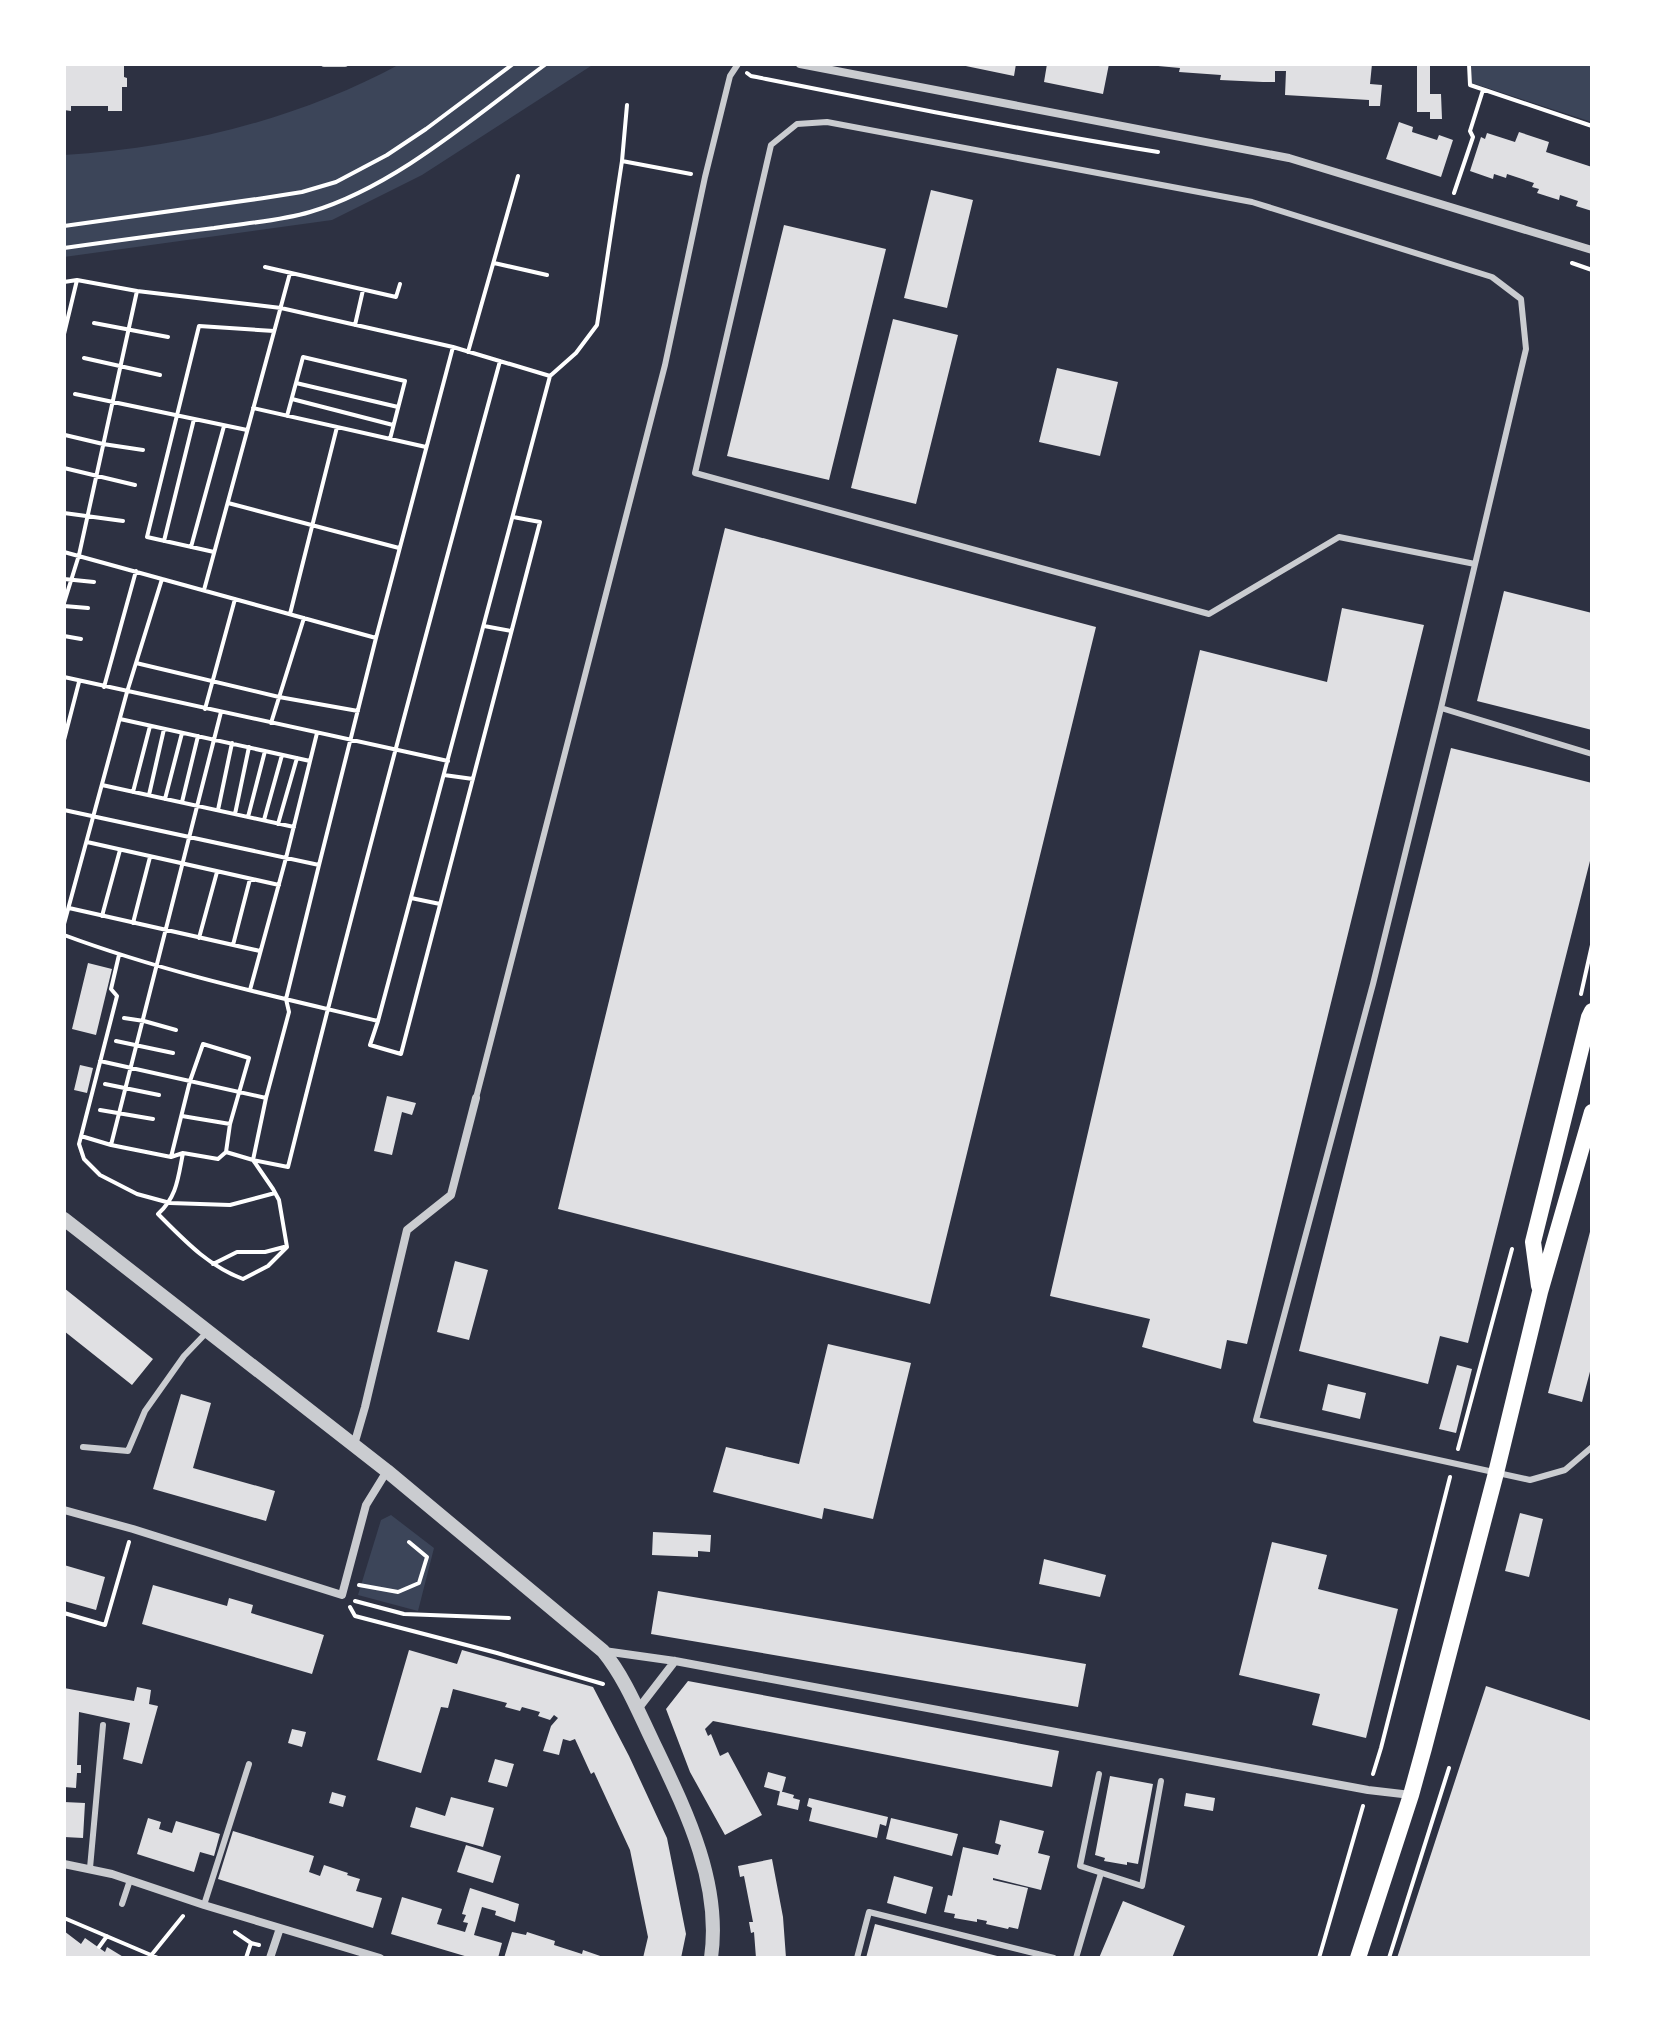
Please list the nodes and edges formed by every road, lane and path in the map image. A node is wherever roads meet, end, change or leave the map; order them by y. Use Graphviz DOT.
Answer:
graph roads {
  1 [pos="324,64"];
  2 [pos="345,64"];
  3 [pos="513,64"];
  4 [pos="546,64"];
  5 [pos="800,64"];
  6 [pos="1469,64"];
  7 [pos="737,65"];
  8 [pos="1483,90"];
  9 [pos="627,105"];
  10 [pos="1592,126"];
  11 [pos="1163,153"];
  12 [pos="622,161"];
  13 [pos="518,176"];
  14 [pos="705,177"];
  15 [pos="1450,207"];
  16 [pos="64,226"];
  17 [pos="64,248"];
  18 [pos="1592,250"];
  19 [pos="1563,260"];
  20 [pos="494,263"];
  21 [pos="265,267"];
  22 [pos="1592,270"];
  23 [pos="290,273"];
  24 [pos="547,275"];
  25 [pos="77,280"];
  26 [pos="64,282"];
  27 [pos="400,284"];
  28 [pos="363,290"];
  29 [pos="137,291"];
  30 [pos="281,308"];
  31 [pos="94,323"];
  32 [pos="355,325"];
  33 [pos="129,329"];
  34 [pos="274,331"];
  35 [pos="64,334"];
  36 [pos="168,337"];
  37 [pos="453,347"];
  38 [pos="468,352"];
  39 [pos="84,358"];
  40 [pos="500,361"];
  41 [pos="120,366"];
  42 [pos="160,375"];
  43 [pos="550,376"];
  44 [pos="296,383"];
  45 [pos="75,394"];
  46 [pos="292,399"];
  47 [pos="112,403"];
  48 [pos="398,407"];
  49 [pos="253,408"];
  50 [pos="176,416"];
  51 [pos="287,416"];
  52 [pos="194,419"];
  53 [pos="393,425"];
  54 [pos="224,426"];
  55 [pos="337,427"];
  56 [pos="247,430"];
  57 [pos="65,435"];
  58 [pos="390,439"];
  59 [pos="103,444"];
  60 [pos="426,447"];
  61 [pos="143,450"];
  62 [pos="64,468"];
  63 [pos="96,475"];
  64 [pos="135,485"];
  65 [pos="228,503"];
  66 [pos="64,513"];
  67 [pos="87,517"];
  68 [pos="513,517"];
  69 [pos="123,521"];
  70 [pos="313,525"];
  71 [pos="164,541"];
  72 [pos="191,547"];
  73 [pos="399,548"];
  74 [pos="64,552"];
  75 [pos="214,552"];
  76 [pos="79,555"];
  77 [pos="1475,564"];
  78 [pos="136,571"];
  79 [pos="64,579"];
  80 [pos="162,579"];
  81 [pos="71,581"];
  82 [pos="94,582"];
  83 [pos="204,590"];
  84 [pos="235,599"];
  85 [pos="64,605"];
  86 [pos="88,608"];
  87 [pos="290,614"];
  88 [pos="304,618"];
  89 [pos="484,626"];
  90 [pos="511,631"];
  91 [pos="64,636"];
  92 [pos="376,638"];
  93 [pos="81,639"];
  94 [pos="136,663"];
  95 [pos="64,677"];
  96 [pos="79,682"];
  97 [pos="212,682"];
  98 [pos="104,687"];
  99 [pos="127,692"];
  100 [pos="279,697"];
  101 [pos="1441,708"];
  102 [pos="205,709"];
  103 [pos="358,711"];
  104 [pos="221,712"];
  105 [pos="120,719"];
  106 [pos="271,723"];
  107 [pos="150,726"];
  108 [pos="164,729"];
  109 [pos="182,733"];
  110 [pos="317,733"];
  111 [pos="198,736"];
  112 [pos="214,739"];
  113 [pos="64,740"];
  114 [pos="351,740"];
  115 [pos="232,743"];
  116 [pos="249,747"];
  117 [pos="395,750"];
  118 [pos="265,751"];
  119 [pos="1592,754"];
  120 [pos="282,755"];
  121 [pos="297,758"];
  122 [pos="310,761"];
  123 [pos="448,761"];
  124 [pos="444,775"];
  125 [pos="473,779"];
  126 [pos="102,785"];
  127 [pos="133,792"];
  128 [pos="149,795"];
  129 [pos="165,799"];
  130 [pos="182,802"];
  131 [pos="198,806"];
  132 [pos="64,810"];
  133 [pos="218,810"];
  134 [pos="235,814"];
  135 [pos="93,816"];
  136 [pos="248,817"];
  137 [pos="264,820"];
  138 [pos="278,824"];
  139 [pos="294,827"];
  140 [pos="191,837"];
  141 [pos="87,842"];
  142 [pos="120,850"];
  143 [pos="150,857"];
  144 [pos="286,858"];
  145 [pos="184,865"];
  146 [pos="319,865"];
  147 [pos="217,872"];
  148 [pos="250,879"];
  149 [pos="279,885"];
  150 [pos="411,898"];
  151 [pos="440,904"];
  152 [pos="69,908"];
  153 [pos="102,916"];
  154 [pos="133,923"];
  155 [pos="64,924"];
  156 [pos="167,931"];
  157 [pos="64,935"];
  158 [pos="199,938"];
  159 [pos="233,945"];
  160 [pos="1592,945"];
  161 [pos="260,951"];
  162 [pos="119,955"];
  163 [pos="158,965"];
  164 [pos="250,990"];
  165 [pos="1580,996"];
  166 [pos="286,999"];
  167 [pos="327,1009"];
  168 [pos="1592,1011"];
  169 [pos="124,1018"];
  170 [pos="144,1021"];
  171 [pos="378,1021"];
  172 [pos="176,1030"];
  173 [pos="116,1041"];
  174 [pos="137,1045"];
  175 [pos="173,1053"];
  176 [pos="100,1061"];
  177 [pos="131,1068"];
  178 [pos="190,1081"];
  179 [pos="105,1084"];
  180 [pos="126,1089"];
  181 [pos="240,1093"];
  182 [pos="159,1095"];
  183 [pos="266,1098"];
  184 [pos="476,1098"];
  185 [pos="100,1110"];
  186 [pos="1592,1112"];
  187 [pos="119,1114"];
  188 [pos="182,1116"];
  189 [pos="153,1119"];
  190 [pos="230,1124"];
  191 [pos="81,1136"];
  192 [pos="111,1145"];
  193 [pos="226,1152"];
  194 [pos="183,1153"];
  195 [pos="171,1157"];
  196 [pos="253,1160"];
  197 [pos="275,1193"];
  198 [pos="170,1203"];
  199 [pos="64,1219"];
  200 [pos="1515,1236"];
  201 [pos="287,1247"];
  202 [pos="213,1264"];
  203 [pos="1540,1292"];
  204 [pos="208,1331"];
  205 [pos="353,1446"];
  206 [pos="83,1447"];
  207 [pos="1592,1447"];
  208 [pos="1454,1464"];
  209 [pos="387,1471"];
  210 [pos="1496,1473"];
  211 [pos="64,1510"];
  212 [pos="133,1529"];
  213 [pos="409,1542"];
  214 [pos="345,1582"];
  215 [pos="342,1595"];
  216 [pos="64,1613"];
  217 [pos="509,1618"];
  218 [pos="603,1651"];
  219 [pos="675,1661"];
  220 [pos="621,1676"];
  221 [pos="638,1709"];
  222 [pos="103,1725"];
  223 [pos="249,1764"];
  224 [pos="1449,1768"];
  225 [pos="1099,1774"];
  226 [pos="1161,1781"];
  227 [pos="1368,1790"];
  228 [pos="1411,1795"];
  229 [pos="64,1864"];
  230 [pos="90,1868"];
  231 [pos="1101,1873"];
  232 [pos="130,1880"];
  233 [pos="122,1904"];
  234 [pos="204,1905"];
  235 [pos="185,1914"];
  236 [pos="64,1918"];
  237 [pos="280,1928"];
  238 [pos="107,1936"];
  239 [pos="251,1943"];
  240 [pos="99,1947"];
  241 [pos="153,1957"];
  242 [pos="246,1958"];
  243 [pos="270,1958"];
  244 [pos="380,1958"];
  245 [pos="711,1958"];
  246 [pos="857,1958"];
  247 [pos="1054,1958"];
  248 [pos="1076,1958"];
  249 [pos="1319,1958"];
  250 [pos="1358,1958"];
  251 [pos="1389,1958"];
  1 -- 2 [label="lane"];
  3 -- 16 [label="path"];
  4 -- 17 [label="path"];
  5 -- 15 [label="street"];
  6 -- 8 [label="path"];
  7 -- 11 [label="path"];
  7 -- 14 [label="lane"];
  8 -- 10 [label="path"];
  8 -- 15 [label="path"];
  9 -- 12 [label="path"];
  12 -- 14 [label="path"];
  12 -- 43 [label="path"];
  13 -- 20 [label="path"];
  14 -- 184 [label="lane"];
  15 -- 18 [label="street"];
  19 -- 22 [label="path"];
  20 -- 24 [label="path"];
  20 -- 38 [label="path"];
  21 -- 23 [label="path"];
  23 -- 28 [label="path"];
  23 -- 30 [label="path"];
  25 -- 26 [label="path"];
  25 -- 29 [label="path"];
  25 -- 35 [label="path"];
  27 -- 28 [label="path"];
  28 -- 32 [label="path"];
  29 -- 30 [label="path"];
  29 -- 33 [label="path"];
  30 -- 32 [label="path"];
  30 -- 34 [label="path"];
  31 -- 33 [label="path"];
  32 -- 37 [label="path"];
  33 -- 36 [label="path"];
  33 -- 41 [label="path"];
  34 -- 49 [label="path"];
  34 -- 50 [label="path"];
  37 -- 38 [label="path"];
  37 -- 60 [label="path"];
  38 -- 40 [label="path"];
  39 -- 41 [label="path"];
  40 -- 43 [label="path"];
  40 -- 117 [label="path"];
  41 -- 42 [label="path"];
  41 -- 47 [label="path"];
  43 -- 68 [label="path"];
  44 -- 46 [label="path"];
  44 -- 48 [label="path"];
  44 -- 48 [label="path"];
  45 -- 47 [label="path"];
  46 -- 51 [label="path"];
  46 -- 53 [label="path"];
  47 -- 50 [label="path"];
  47 -- 59 [label="path"];
  48 -- 53 [label="path"];
  49 -- 51 [label="path"];
  49 -- 56 [label="path"];
  50 -- 52 [label="path"];
  50 -- 71 [label="path"];
  51 -- 55 [label="path"];
  52 -- 54 [label="path"];
  52 -- 71 [label="path"];
  53 -- 58 [label="path"];
  54 -- 56 [label="path"];
  54 -- 72 [label="path"];
  55 -- 58 [label="path"];
  55 -- 70 [label="path"];
  56 -- 65 [label="path"];
  57 -- 59 [label="path"];
  58 -- 60 [label="path"];
  59 -- 61 [label="path"];
  59 -- 63 [label="path"];
  60 -- 73 [label="path"];
  62 -- 63 [label="path"];
  63 -- 64 [label="path"];
  63 -- 67 [label="path"];
  65 -- 70 [label="path"];
  65 -- 75 [label="path"];
  66 -- 67 [label="path"];
  67 -- 69 [label="path"];
  67 -- 76 [label="path"];
  68 -- 89 [label="path"];
  68 -- 90 [label="path"];
  70 -- 73 [label="path"];
  70 -- 87 [label="path"];
  71 -- 72 [label="path"];
  72 -- 75 [label="path"];
  73 -- 92 [label="path"];
  74 -- 76 [label="path"];
  75 -- 83 [label="path"];
  76 -- 78 [label="path"];
  76 -- 81 [label="path"];
  77 -- 77 [label="lane"];
  77 -- 101 [label="lane"];
  78 -- 80 [label="path"];
  78 -- 98 [label="path"];
  79 -- 81 [label="path"];
  80 -- 83 [label="path"];
  80 -- 94 [label="path"];
  81 -- 82 [label="path"];
  81 -- 85 [label="path"];
  83 -- 84 [label="path"];
  84 -- 87 [label="path"];
  84 -- 97 [label="path"];
  85 -- 86 [label="path"];
  87 -- 88 [label="path"];
  88 -- 92 [label="path"];
  88 -- 100 [label="path"];
  89 -- 90 [label="path"];
  89 -- 123 [label="path"];
  90 -- 125 [label="path"];
  91 -- 93 [label="path"];
  92 -- 103 [label="path"];
  94 -- 97 [label="path"];
  94 -- 99 [label="path"];
  95 -- 96 [label="path"];
  96 -- 98 [label="path"];
  96 -- 113 [label="path"];
  97 -- 100 [label="path"];
  97 -- 102 [label="path"];
  98 -- 99 [label="path"];
  99 -- 102 [label="path"];
  99 -- 105 [label="path"];
  100 -- 103 [label="path"];
  100 -- 106 [label="path"];
  101 -- 119 [label="lane"];
  101 -- 208 [label="lane"];
  102 -- 104 [label="path"];
  103 -- 114 [label="path"];
  104 -- 106 [label="path"];
  104 -- 112 [label="path"];
  105 -- 107 [label="path"];
  105 -- 126 [label="path"];
  106 -- 110 [label="path"];
  107 -- 108 [label="path"];
  107 -- 127 [label="path"];
  108 -- 109 [label="path"];
  108 -- 128 [label="path"];
  109 -- 111 [label="path"];
  109 -- 129 [label="path"];
  110 -- 114 [label="path"];
  110 -- 122 [label="path"];
  111 -- 112 [label="path"];
  111 -- 130 [label="path"];
  112 -- 115 [label="path"];
  112 -- 131 [label="path"];
  114 -- 117 [label="path"];
  114 -- 146 [label="path"];
  115 -- 116 [label="path"];
  115 -- 133 [label="path"];
  116 -- 118 [label="path"];
  116 -- 134 [label="path"];
  117 -- 123 [label="path"];
  117 -- 167 [label="path"];
  118 -- 120 [label="path"];
  118 -- 136 [label="path"];
  120 -- 121 [label="path"];
  120 -- 137 [label="path"];
  121 -- 122 [label="path"];
  121 -- 138 [label="path"];
  122 -- 139 [label="path"];
  123 -- 124 [label="path"];
  124 -- 125 [label="path"];
  124 -- 150 [label="path"];
  125 -- 151 [label="path"];
  126 -- 127 [label="path"];
  126 -- 135 [label="path"];
  127 -- 128 [label="path"];
  128 -- 129 [label="path"];
  129 -- 130 [label="path"];
  130 -- 131 [label="path"];
  131 -- 133 [label="path"];
  131 -- 140 [label="path"];
  132 -- 135 [label="path"];
  133 -- 134 [label="path"];
  134 -- 136 [label="path"];
  135 -- 140 [label="path"];
  135 -- 141 [label="path"];
  136 -- 137 [label="path"];
  137 -- 138 [label="path"];
  138 -- 139 [label="path"];
  139 -- 144 [label="path"];
  140 -- 144 [label="path"];
  140 -- 145 [label="path"];
  141 -- 142 [label="path"];
  141 -- 152 [label="path"];
  142 -- 143 [label="path"];
  142 -- 153 [label="path"];
  143 -- 145 [label="path"];
  143 -- 154 [label="path"];
  144 -- 146 [label="path"];
  144 -- 149 [label="path"];
  145 -- 147 [label="path"];
  145 -- 156 [label="path"];
  146 -- 166 [label="path"];
  147 -- 148 [label="path"];
  147 -- 158 [label="path"];
  148 -- 149 [label="path"];
  148 -- 159 [label="path"];
  149 -- 161 [label="path"];
  150 -- 151 [label="path"];
  150 -- 171 [label="path"];
  151 -- 171 [label="path"];
  152 -- 153 [label="path"];
  152 -- 155 [label="path"];
  153 -- 154 [label="path"];
  154 -- 156 [label="path"];
  156 -- 158 [label="path"];
  156 -- 163 [label="path"];
  157 -- 162 [label="path"];
  158 -- 159 [label="path"];
  159 -- 161 [label="path"];
  160 -- 165 [label="path"];
  161 -- 164 [label="path"];
  162 -- 163 [label="path"];
  162 -- 176 [label="path"];
  163 -- 164 [label="path"];
  163 -- 170 [label="path"];
  164 -- 166 [label="path"];
  166 -- 167 [label="path"];
  166 -- 183 [label="path"];
  167 -- 171 [label="path"];
  167 -- 196 [label="path"];
  168 -- 203 [label="main road"];
  169 -- 170 [label="path"];
  170 -- 172 [label="path"];
  170 -- 174 [label="path"];
  173 -- 174 [label="path"];
  174 -- 175 [label="path"];
  174 -- 177 [label="path"];
  176 -- 177 [label="path"];
  176 -- 191 [label="path"];
  177 -- 178 [label="path"];
  177 -- 180 [label="path"];
  178 -- 181 [label="path"];
  178 -- 181 [label="path"];
  178 -- 188 [label="path"];
  179 -- 180 [label="path"];
  180 -- 182 [label="path"];
  180 -- 187 [label="path"];
  181 -- 183 [label="path"];
  181 -- 190 [label="path"];
  183 -- 196 [label="path"];
  184 -- 205 [label="street"];
  185 -- 187 [label="path"];
  186 -- 203 [label="main road"];
  187 -- 189 [label="path"];
  187 -- 192 [label="path"];
  188 -- 190 [label="path"];
  188 -- 195 [label="path"];
  190 -- 193 [label="path"];
  191 -- 192 [label="path"];
  191 -- 198 [label="path"];
  192 -- 195 [label="path"];
  193 -- 194 [label="path"];
  193 -- 196 [label="path"];
  194 -- 195 [label="path"];
  194 -- 198 [label="path"];
  196 -- 197 [label="path"];
  197 -- 198 [label="path"];
  197 -- 201 [label="path"];
  198 -- 202 [label="path"];
  199 -- 204 [label="street"];
  200 -- 208 [label="path"];
  201 -- 202 [label="path"];
  201 -- 202 [label="path"];
  203 -- 210 [label="main road"];
  204 -- 205 [label="street"];
  204 -- 206 [label="lane"];
  205 -- 209 [label="street"];
  207 -- 210 [label="lane"];
  208 -- 210 [label="lane"];
  208 -- 227 [label="path"];
  209 -- 214 [label="street"];
  209 -- 218 [label="street"];
  210 -- 228 [label="main road"];
  211 -- 212 [label="street"];
  212 -- 215 [label="street"];
  212 -- 216 [label="path"];
  213 -- 214 [label="path"];
  214 -- 215 [label="street"];
  215 -- 217 [label="path"];
  215 -- 220 [label="path"];
  218 -- 219 [label="street"];
  218 -- 220 [label="street"];
  219 -- 221 [label="street"];
  219 -- 227 [label="street"];
  220 -- 221 [label="street"];
  221 -- 245 [label="street"];
  222 -- 230 [label="lane"];
  223 -- 234 [label="lane"];
  224 -- 251 [label="path"];
  225 -- 231 [label="lane"];
  226 -- 231 [label="lane"];
  227 -- 228 [label="street"];
  227 -- 249 [label="path"];
  228 -- 250 [label="main road"];
  229 -- 230 [label="street"];
  230 -- 232 [label="street"];
  231 -- 248 [label="lane"];
  232 -- 233 [label="lane"];
  232 -- 234 [label="street"];
  234 -- 237 [label="street"];
  235 -- 241 [label="path"];
  236 -- 238 [label="path"];
  237 -- 243 [label="street"];
  237 -- 244 [label="street"];
  238 -- 240 [label="path"];
  238 -- 241 [label="path"];
  239 -- 242 [label="path"];
  246 -- 247 [label="lane"];
}
